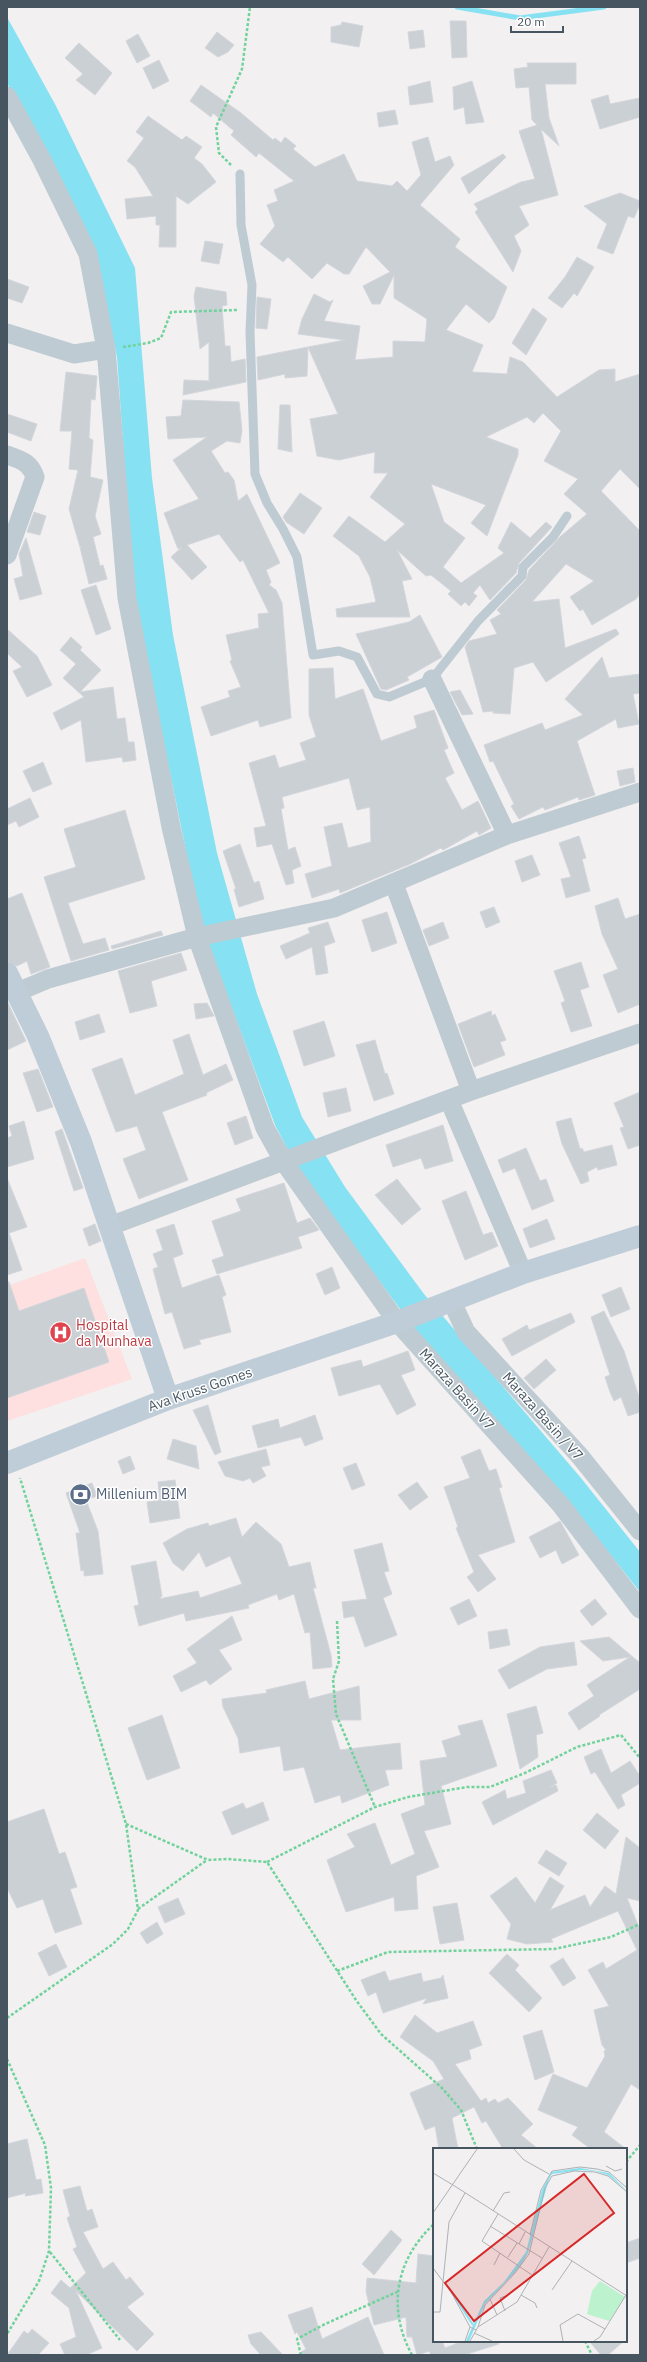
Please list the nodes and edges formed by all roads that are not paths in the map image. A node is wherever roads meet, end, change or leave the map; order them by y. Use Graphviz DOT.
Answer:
graph roads {
  1 [pos="7,96"];
  2 [pos="240,174"];
  3 [pos="7,333"];
  4 [pos="106,349"];
  5 [pos="7,455"];
  6 [pos="566,516"];
  7 [pos="7,555"];
  8 [pos="432,679"];
  9 [pos="640,792"];
  10 [pos="507,835"];
  11 [pos="394,884"];
  12 [pos="197,937"];
  13 [pos="11,983"];
  14 [pos="640,1033"];
  15 [pos="471,1091"];
  16 [pos="449,1100"];
  17 [pos="284,1162"];
  18 [pos="110,1226"];
  19 [pos="640,1236"];
  20 [pos="523,1273"];
  21 [pos="451,1300"];
  22 [pos="397,1322"];
  23 [pos="168,1399"];
  24 [pos="11,1462"];
  25 [pos="640,1531"];
  26 [pos="640,1609"];
  1 -- 4 [label="street, Maraza Basin V7"];
  2 -- 8 [label="lane"];
  3 -- 4 [label="street"];
  4 -- 12 [label="street, Maraza Basin V7"];
  5 -- 7 [label="street"];
  6 -- 8 [label="lane"];
  8 -- 10 [label="street"];
  9 -- 10 [label="street"];
  10 -- 11 [label="street"];
  11 -- 12 [label="street"];
  11 -- 15 [label="street"];
  12 -- 13 [label="street"];
  12 -- 17 [label="street, Maraza Basin V7"];
  13 -- 18 [label="street"];
  14 -- 15 [label="street"];
  15 -- 16 [label="street"];
  16 -- 17 [label="street"];
  16 -- 20 [label="street"];
  17 -- 18 [label="street"];
  17 -- 22 [label="street, Maraza Basin V7"];
  18 -- 23 [label="street"];
  19 -- 20 [label="street, Ava Kruss Gomes"];
  20 -- 21 [label="street, Ava Kruss Gomes"];
  21 -- 22 [label="street, Ava Kruss Gomes"];
  21 -- 25 [label="street, Maraza Basin / V7"];
  22 -- 23 [label="street, Ava Kruss Gomes"];
  22 -- 26 [label="street, Maraza Basin V7"];
  23 -- 24 [label="street, Ava Kruss Gomes"];
}
